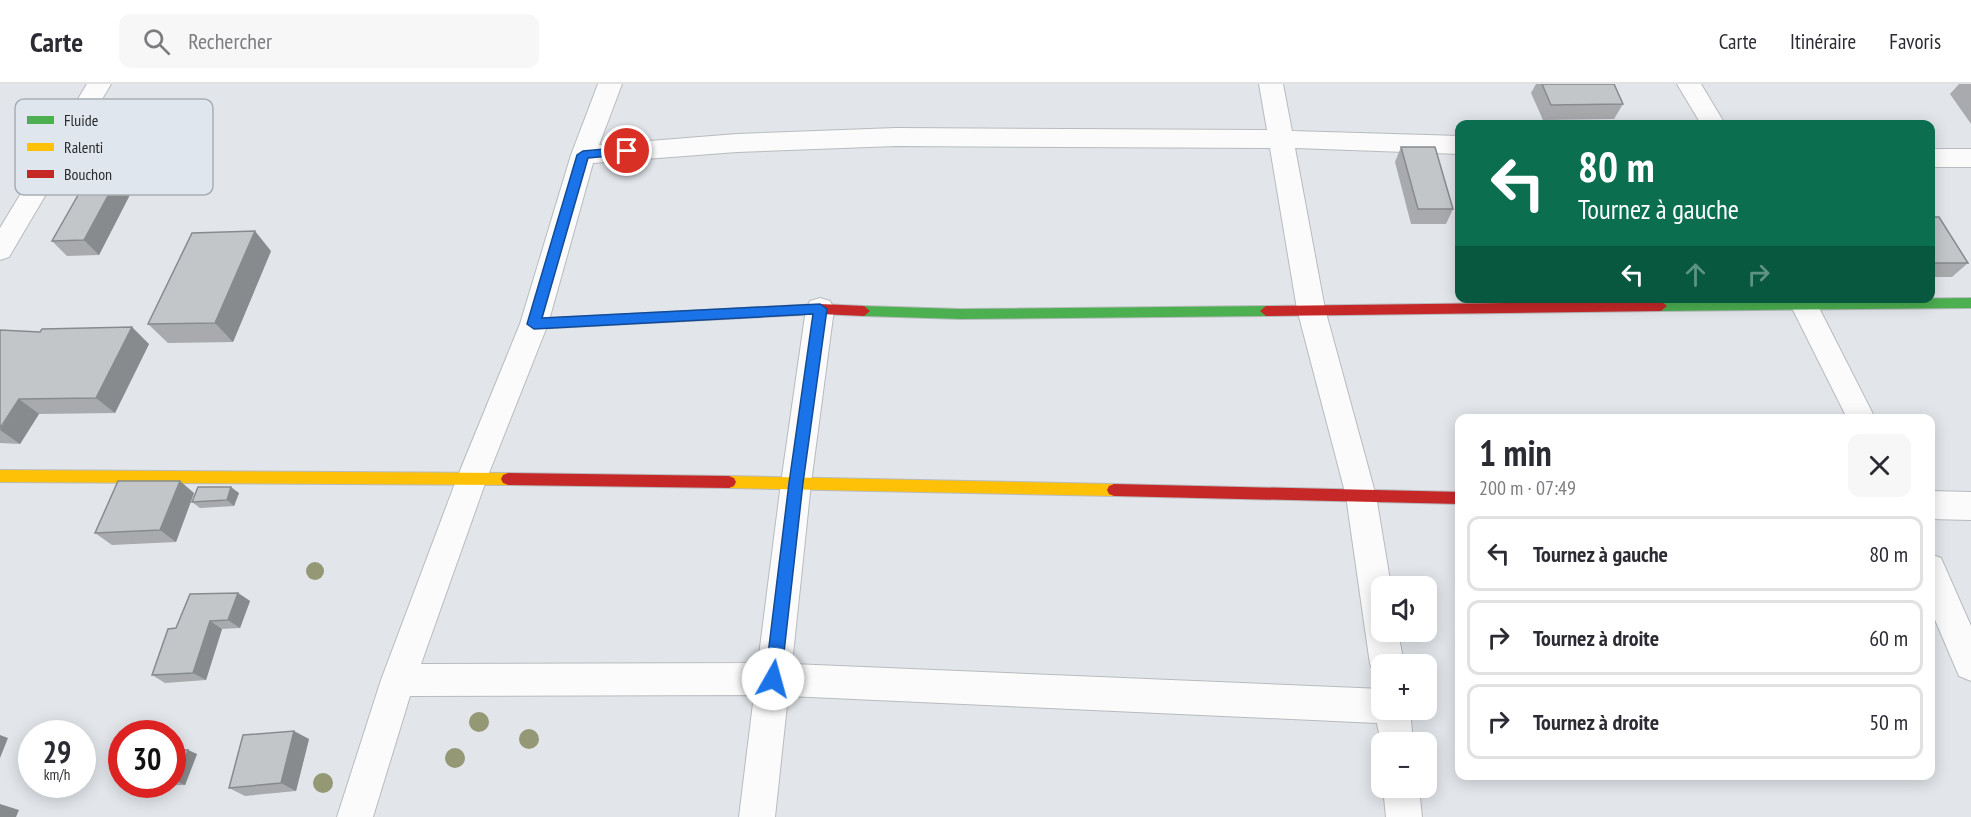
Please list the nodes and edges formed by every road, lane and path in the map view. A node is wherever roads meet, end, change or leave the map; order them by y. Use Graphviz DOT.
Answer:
graph roads {
  1 [pos="99,84"];
  2 [pos="610,84"];
  3 [pos="1271,84"];
  4 [pos="1689,84"];
  5 [pos="90,99"];
  6 [pos="1711,120"];
  7 [pos="1281,139"];
  8 [pos="1455,146"];
  9 [pos="583,155"];
  10 [pos="1935,158"];
  11 [pos="1971,158"];
  12 [pos="33,195"];
  13 [pos="0,250"];
  14 [pos="1732,303"];
  15 [pos="1803,303"];
  16 [pos="1935,303"];
  17 [pos="1971,303"];
  18 [pos="820,309"];
  19 [pos="1311,309"];
  20 [pos="534,324"];
  21 [pos="1859,414"];
  22 [pos="0,476"];
  23 [pos="472,478"];
  24 [pos="796,483"];
  25 [pos="1361,496"];
  26 [pos="1455,498"];
  27 [pos="1935,505"];
  28 [pos="1971,506"];
  29 [pos="1373,576"];
  30 [pos="1935,580"];
  31 [pos="1971,665"];
  32 [pos="773,679"];
  33 [pos="398,680"];
  34 [pos="1371,706"];
  35 [pos="1402,798"];
  36 [pos="355,817"];
  37 [pos="757,817"];
  38 [pos="1404,817"];
  1 -- 5 [label="street"];
  2 -- 9 [label="street"];
  3 -- 7 [label="street"];
  4 -- 6 [label="street"];
  7 -- 8 [label="street"];
  7 -- 9 [label="street"];
  7 -- 19 [label="street"];
  9 -- 20 [label="street"];
  10 -- 11 [label="street"];
  12 -- 13 [label="street"];
  14 -- 19 [label="street"];
  15 -- 21 [label="street"];
  16 -- 17 [label="street"];
  18 -- 19 [label="street"];
  18 -- 20 [label="street"];
  18 -- 24 [label="street"];
  19 -- 25 [label="street"];
  20 -- 23 [label="street"];
  22 -- 23 [label="street"];
  23 -- 24 [label="street"];
  23 -- 33 [label="street"];
  24 -- 25 [label="street"];
  24 -- 32 [label="street"];
  25 -- 26 [label="street"];
  25 -- 29 [label="street"];
  27 -- 28 [label="street"];
  30 -- 31 [label="street"];
  32 -- 33 [label="street"];
  32 -- 34 [label="street"];
  32 -- 37 [label="street"];
  33 -- 36 [label="street"];
  35 -- 38 [label="street"];
}
